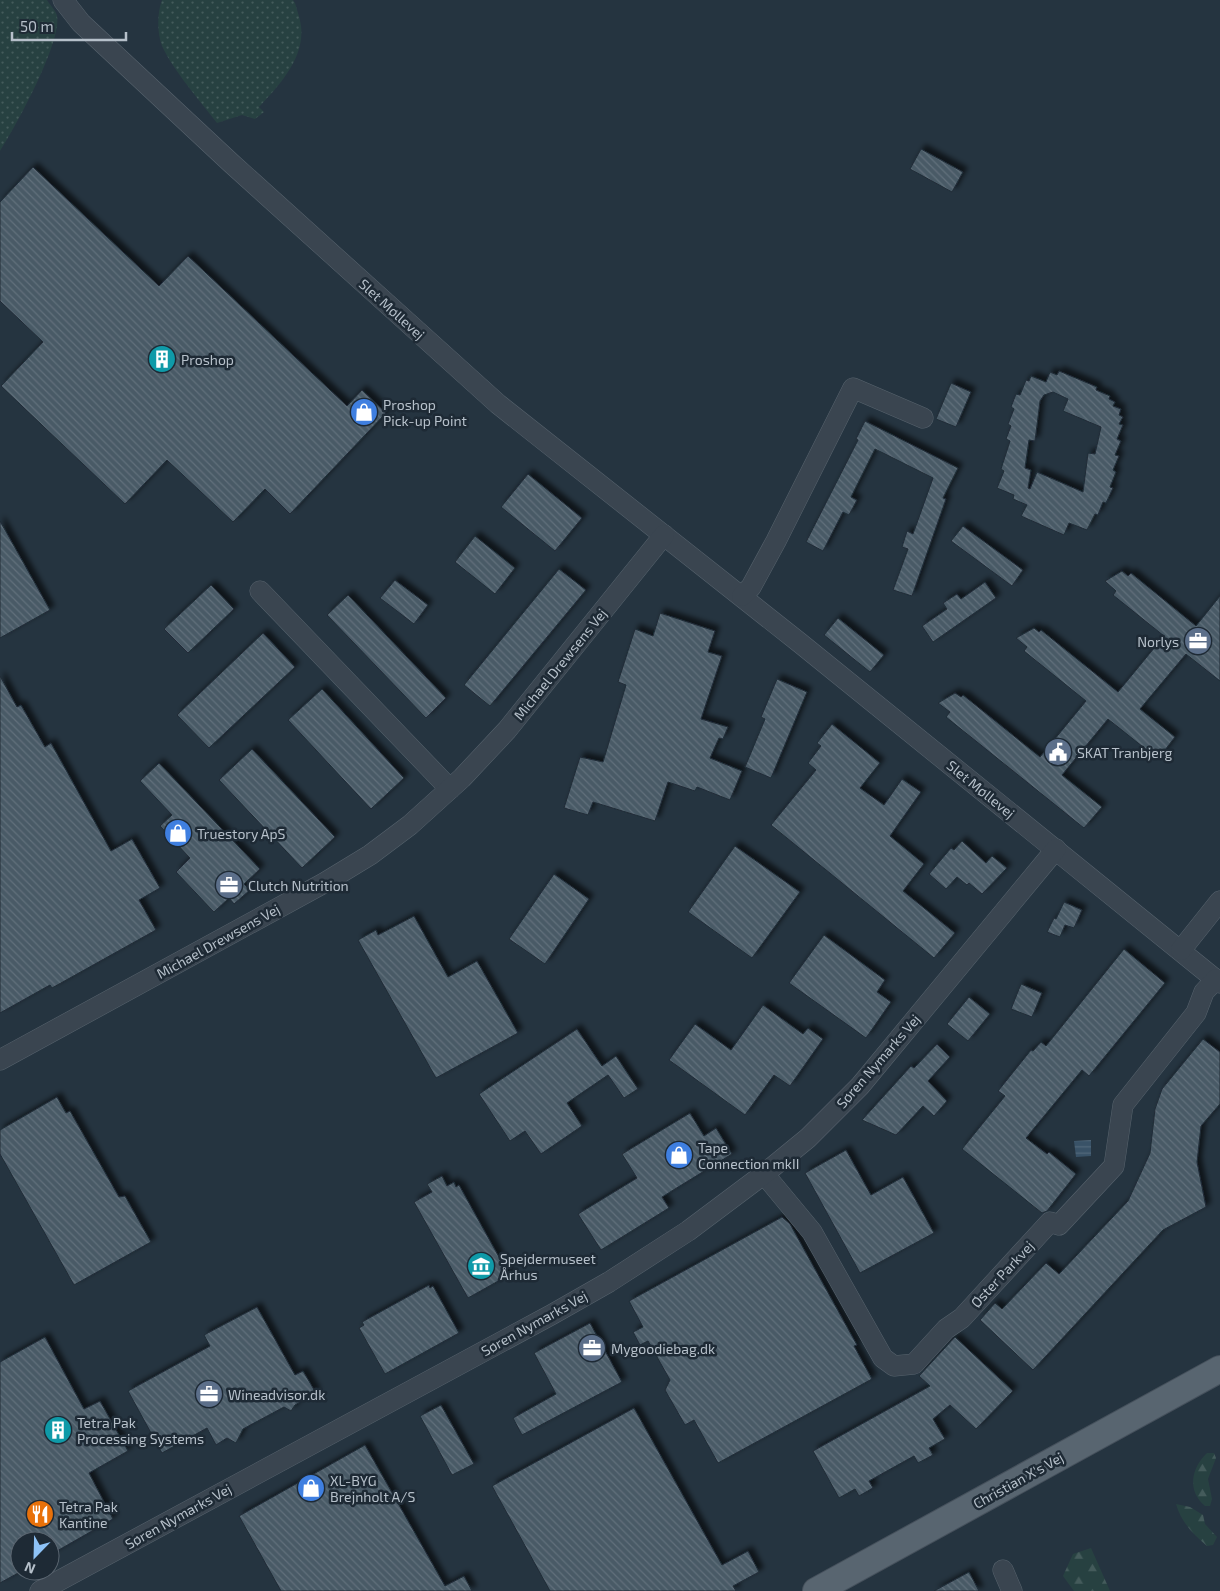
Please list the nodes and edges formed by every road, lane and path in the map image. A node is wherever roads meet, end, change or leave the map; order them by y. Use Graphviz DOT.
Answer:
graph roads {
  1 [pos="63,0"];
  2 [pos="922,418"];
  3 [pos="664,534"];
  4 [pos="260,591"];
  5 [pos="742,596"];
  6 [pos="450,789"];
  7 [pos="1056,849"];
  8 [pos="1220,901"];
  9 [pos="1181,950"];
  10 [pos="1218,981"];
  11 [pos="0,1060"];
  12 [pos="764,1174"];
  13 [pos="1220,1369"];
  14 [pos="1220,1388"];
  15 [pos="1003,1570"];
  16 [pos="40,1591"];
  17 [pos="816,1591"];
  18 [pos="851,1591"];
  19 [pos="1012,1591"];
  1 -- 3 [label="street, Slet Møllevej"];
  2 -- 5 [label="street"];
  3 -- 5 [label="street, Slet Møllevej"];
  3 -- 6 [label="street, Michael Drewsens Vej"];
  4 -- 6 [label="street"];
  5 -- 7 [label="street, Slet Møllevej"];
  6 -- 11 [label="street, Michael Drewsens Vej"];
  7 -- 9 [label="street, Slet Møllevej"];
  7 -- 12 [label="street, Søren Nymarks Vej"];
  8 -- 9 [label="street"];
  9 -- 10 [label="street, Slet Møllevej"];
  10 -- 12 [label="street, Øster Parkvej"];
  12 -- 16 [label="street, Søren Nymarks Vej"];
  13 -- 17 [label="main road, Christian X's Vej"];
  14 -- 18 [label="main road, Christian X's Vej"];
  15 -- 19 [label="street"];
}
